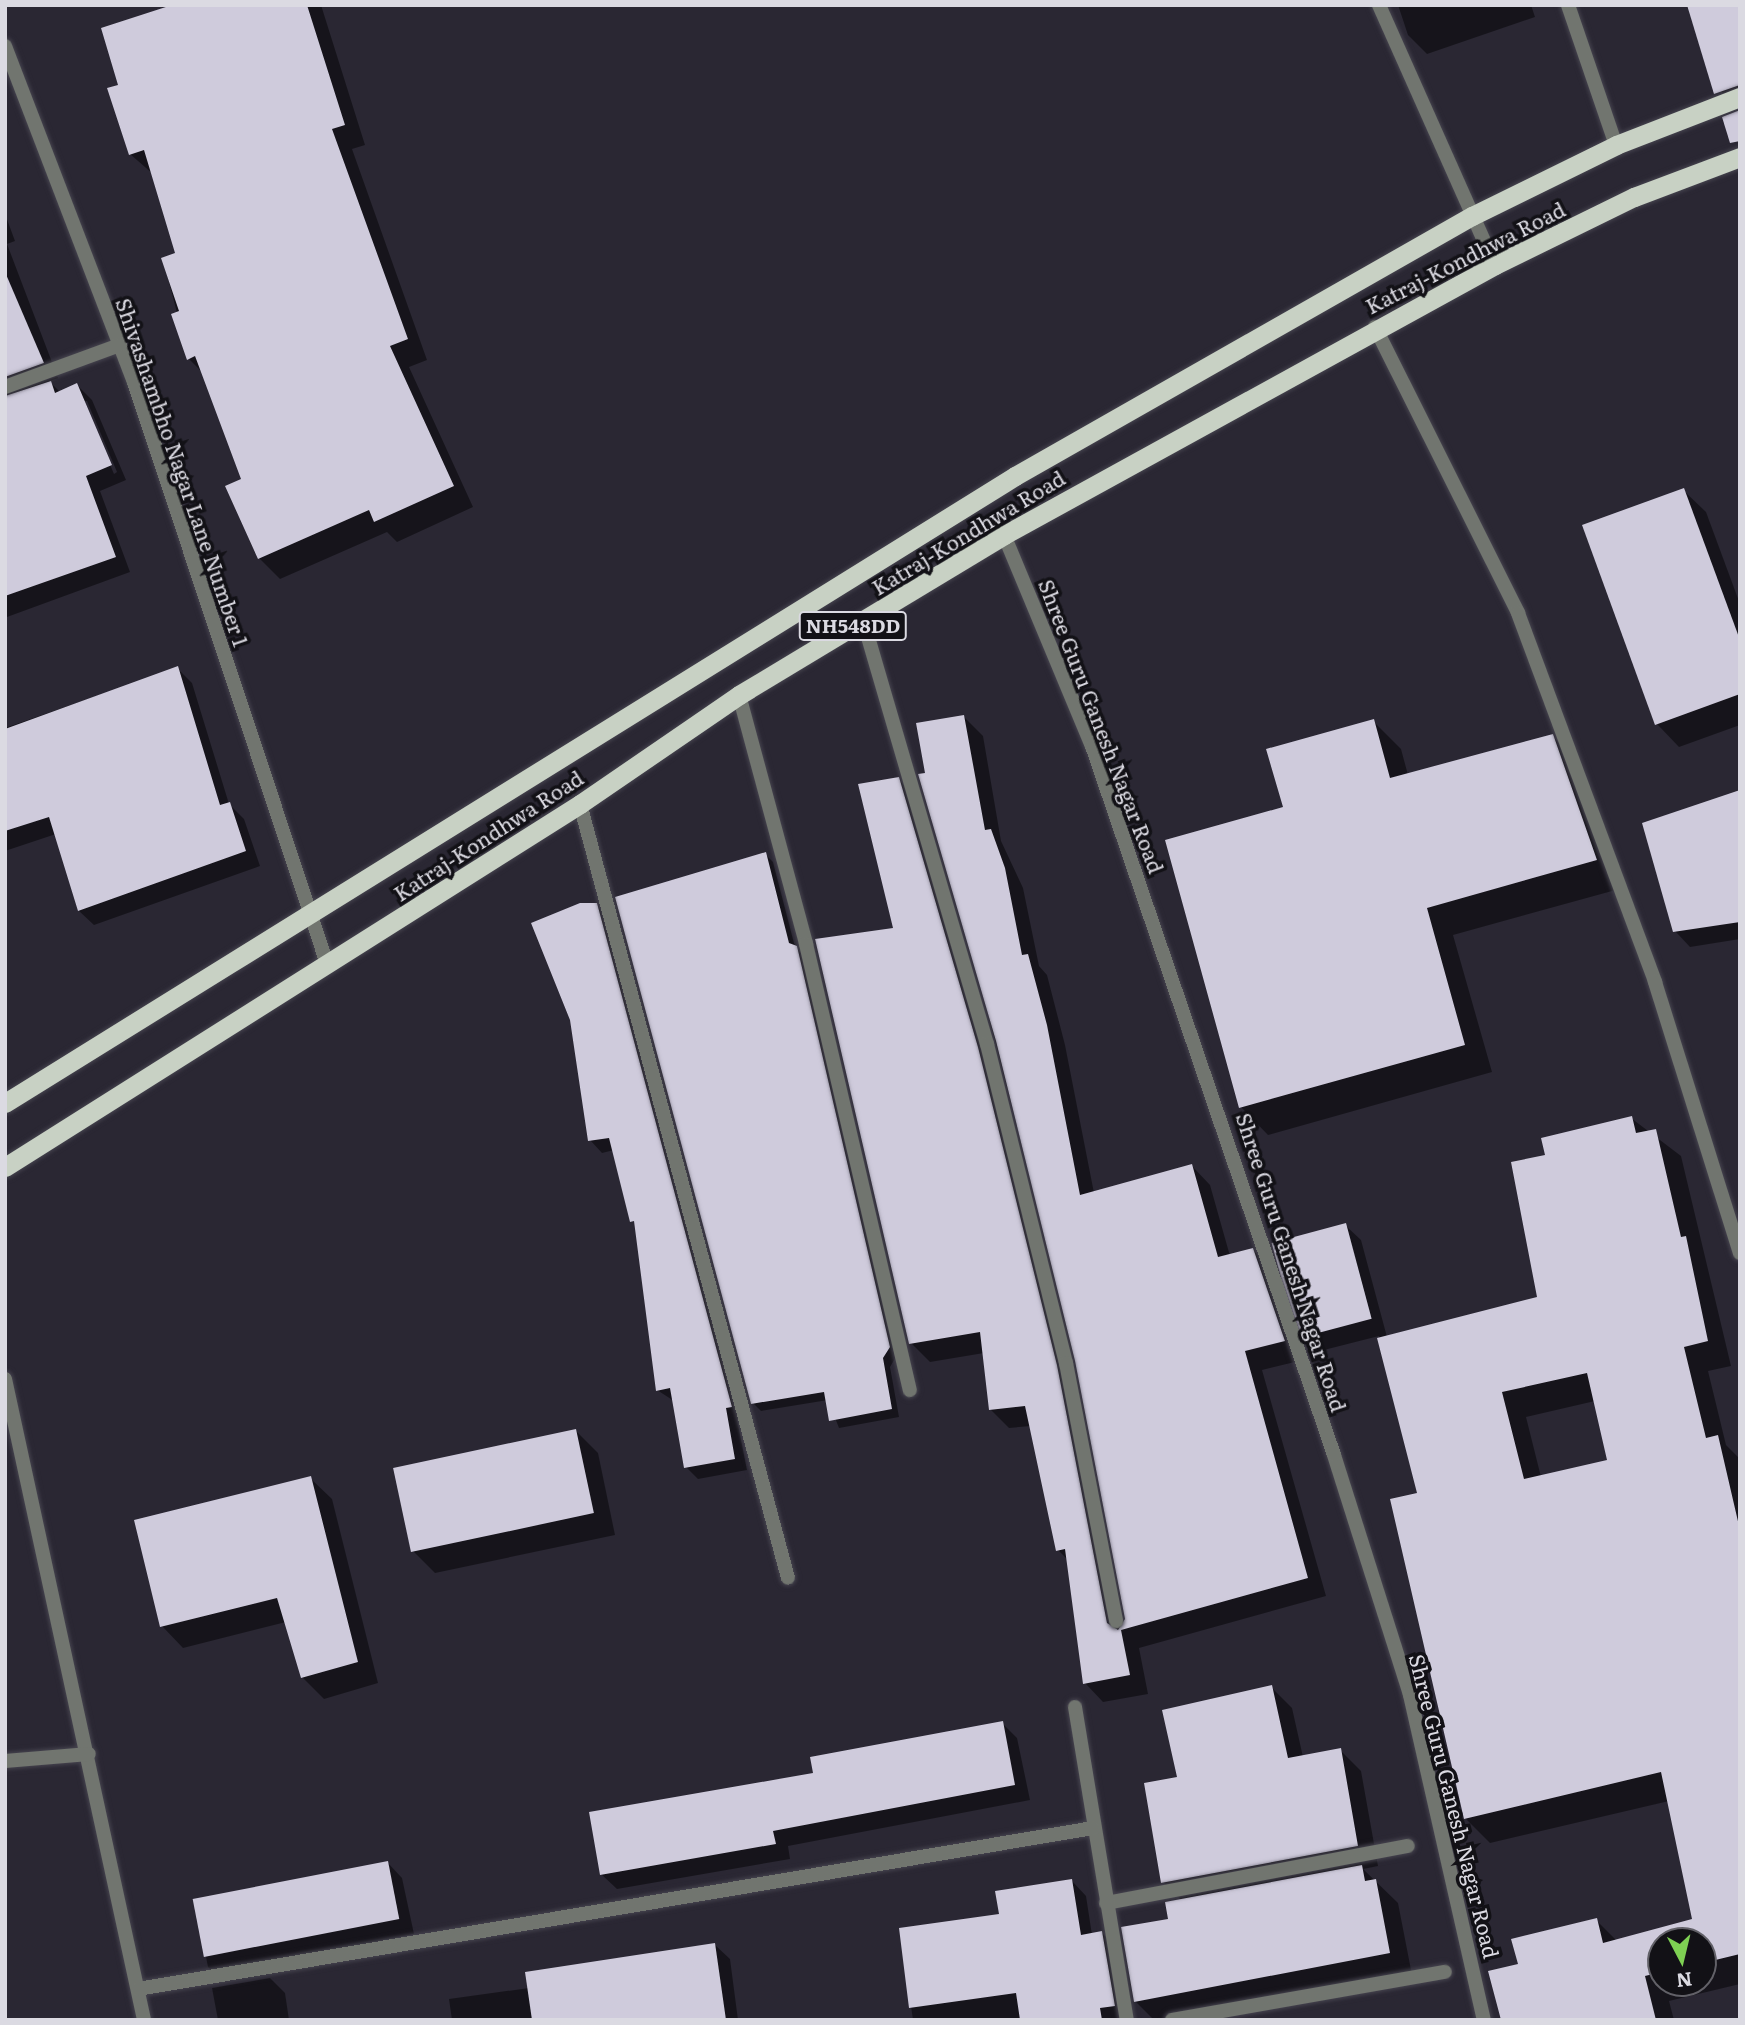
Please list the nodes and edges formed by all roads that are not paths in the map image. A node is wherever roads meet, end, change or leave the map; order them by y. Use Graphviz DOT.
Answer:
graph roads {
  1 [pos="1379,5"];
  2 [pos="1568,5"];
  3 [pos="5,46"];
  4 [pos="1740,97"];
  5 [pos="1616,145"];
  6 [pos="1740,157"];
  7 [pos="1472,216"];
  8 [pos="1495,265"];
  9 [pos="1375,327"];
  10 [pos="120,345"];
  11 [pos="5,387"];
  12 [pos="1004,534"];
  13 [pos="863,620"];
  14 [pos="739,695"];
  15 [pos="580,804"];
  16 [pos="308,916"];
  17 [pos="327,964"];
  18 [pos="5,1103"];
  19 [pos="5,1167"];
  20 [pos="1740,1253"];
  21 [pos="5,1379"];
  22 [pos="910,1390"];
  23 [pos="788,1578"];
  24 [pos="1116,1621"];
  25 [pos="1075,1707"];
  26 [pos="89,1754"];
  27 [pos="5,1761"];
  28 [pos="1093,1828"];
  29 [pos="1408,1846"];
  30 [pos="1106,1903"];
  31 [pos="1445,1972"];
  32 [pos="138,1989"];
  33 [pos="144,2020"];
  34 [pos="1126,2020"];
  35 [pos="1172,2020"];
  36 [pos="1483,2020"];
  1 -- 7 [label="street"];
  2 -- 5 [label="street"];
  3 -- 10 [label="street, Shivashambho Nagar Lane Number 1"];
  4 -- 5 [label="highway, Katraj-Kondhwa Road / NH548DD"];
  5 -- 7 [label="highway, Katraj-Kondhwa Road / NH548DD"];
  6 -- 8 [label="highway, Katraj-Kondhwa Road / NH548DD"];
  7 -- 8 [label="street"];
  7 -- 16 [label="highway, Katraj-Kondhwa Road / NH548DD"];
  8 -- 9 [label="highway, Katraj-Kondhwa Road / NH548DD"];
  9 -- 12 [label="highway, Katraj-Kondhwa Road / NH548DD"];
  9 -- 20 [label="street"];
  10 -- 11 [label="street"];
  10 -- 16 [label="street, Shivashambho Nagar Lane Number 1"];
  12 -- 13 [label="highway, Katraj-Kondhwa Road / NH548DD"];
  12 -- 36 [label="street, Shree Guru Ganesh Nagar Road"];
  13 -- 14 [label="highway, Katraj-Kondhwa Road / NH548DD"];
  13 -- 24 [label="street"];
  14 -- 15 [label="highway, Katraj-Kondhwa Road / NH548DD"];
  14 -- 22 [label="street"];
  15 -- 17 [label="highway, Katraj-Kondhwa Road / NH548DD"];
  15 -- 23 [label="street"];
  16 -- 17 [label="street, Shivashambho Nagar Lane Number 1"];
  16 -- 18 [label="highway, Katraj-Kondhwa Road / NH548DD"];
  17 -- 19 [label="highway, Katraj-Kondhwa Road / NH548DD"];
  21 -- 26 [label="street"];
  25 -- 28 [label="street"];
  26 -- 27 [label="street"];
  26 -- 32 [label="street"];
  28 -- 30 [label="street"];
  28 -- 32 [label="street"];
  29 -- 30 [label="street"];
  30 -- 34 [label="street"];
  31 -- 35 [label="street"];
  32 -- 33 [label="street"];
}
